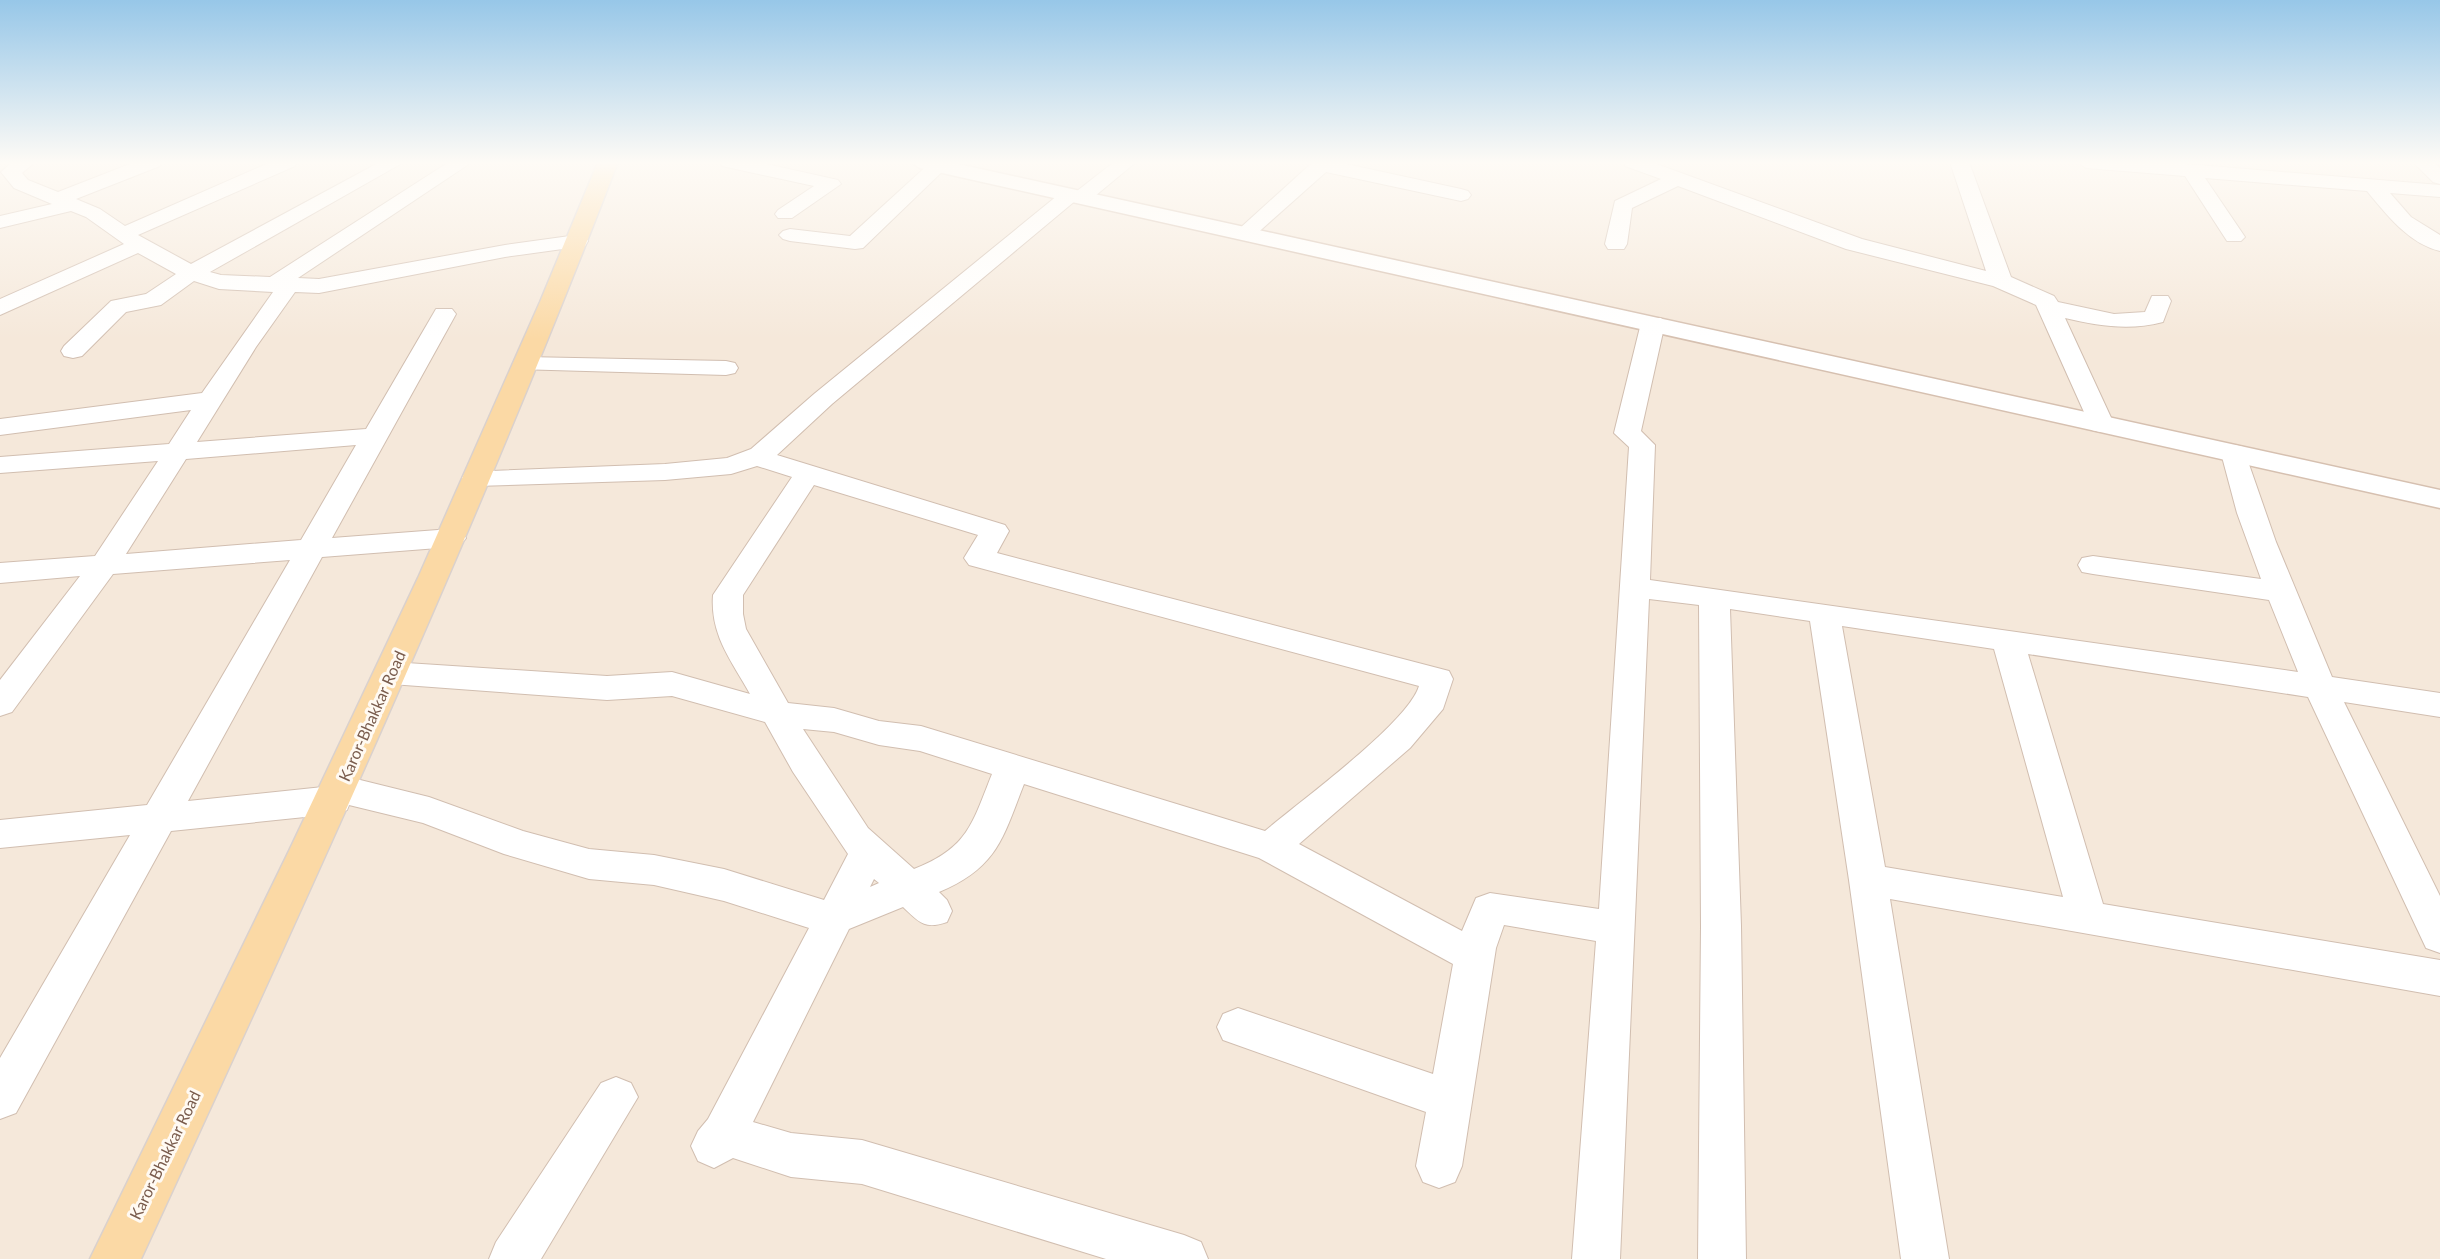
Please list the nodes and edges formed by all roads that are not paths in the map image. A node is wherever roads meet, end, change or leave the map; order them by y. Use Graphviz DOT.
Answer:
graph roads {
  1 [pos="104,221"];
  2 [pos="170,221"];
  3 [pos="287,221"];
  4 [pos="376,221"];
  5 [pos="585,221"];
  6 [pos="876,221"];
  7 [pos="1045,221"];
  8 [pos="1190,221"];
  9 [pos="1260,221"];
  10 [pos="1615,221"];
  11 [pos="1791,221"];
  12 [pos="1980,221"];
  13 [pos="2224,221"];
  14 [pos="2404,221"];
  15 [pos="1246,233"];
  16 [pos="790,235"];
  17 [pos="2234,237"];
  18 [pos="131,240"];
  19 [pos="577,241"];
  20 [pos="1616,244"];
  21 [pos="2440,244"];
  22 [pos="191,273"];
  23 [pos="2001,281"];
  24 [pos="281,285"];
  25 [pos="2160,301"];
  26 [pos="2049,306"];
  27 [pos="0,308"];
  28 [pos="444,314"];
  29 [pos="1653,323"];
  30 [pos="73,351"];
  31 [pos="525,364"];
  32 [pos="726,368"];
  33 [pos="210,400"];
  34 [pos="2101,424"];
  35 [pos="0,427"];
  36 [pos="373,436"];
  37 [pos="177,450"];
  38 [pos="2234,453"];
  39 [pos="761,455"];
  40 [pos="0,465"];
  41 [pos="808,473"];
  42 [pos="476,478"];
  43 [pos="2440,499"];
  44 [pos="451,538"];
  45 [pos="313,549"];
  46 [pos="104,565"];
  47 [pos="2093,565"];
  48 [pos="0,573"];
  49 [pos="1636,588"];
  50 [pos="2282,592"];
  51 [pos="1714,597"];
  52 [pos="1824,614"];
  53 [pos="2008,641"];
  54 [pos="391,673"];
  55 [pos="2320,687"];
  56 [pos="0,704"];
  57 [pos="2440,705"];
  58 [pos="778,714"];
  59 [pos="1012,768"];
  60 [pos="337,794"];
  61 [pos="160,817"];
  62 [pos="0,834"];
  63 [pos="1271,847"];
  64 [pos="869,850"];
  65 [pos="1868,880"];
  66 [pos="922,900"];
  67 [pos="2088,918"];
  68 [pos="832,920"];
  69 [pos="1617,928"];
  70 [pos="2440,936"];
  71 [pos="1476,948"];
  72 [pos="2440,978"];
  73 [pos="1238,1027"];
  74 [pos="616,1097"];
  75 [pos="0,1099"];
  76 [pos="1451,1100"];
  77 [pos="1439,1166"];
  78 [pos="115,1259"];
  79 [pos="513,1259"];
  80 [pos="1184,1259"];
  81 [pos="1596,1259"];
  82 [pos="1722,1259"];
  83 [pos="1925,1259"];
  1 -- 18 [label="street"];
  2 -- 18 [label="street"];
  3 -- 22 [label="street"];
  4 -- 24 [label="street"];
  5 -- 19 [label="main road, Karor-Bhakkar Road"];
  6 -- 16 [label="street"];
  7 -- 39 [label="street"];
  8 -- 15 [label="main road"];
  9 -- 15 [label="street"];
  10 -- 20 [label="street"];
  11 -- 23 [label="street"];
  12 -- 23 [label="street"];
  13 -- 17 [label="street"];
  14 -- 21 [label="street"];
  15 -- 29 [label="main road"];
  18 -- 22 [label="street"];
  18 -- 27 [label="street"];
  19 -- 24 [label="street"];
  19 -- 31 [label="main road, Karor-Bhakkar Road"];
  22 -- 24 [label="street"];
  22 -- 30 [label="street"];
  23 -- 26 [label="street"];
  24 -- 33 [label="street"];
  25 -- 26 [label="street"];
  26 -- 34 [label="street"];
  28 -- 36 [label="street"];
  29 -- 34 [label="main road"];
  29 -- 49 [label="street"];
  31 -- 32 [label="street"];
  31 -- 42 [label="main road, Karor-Bhakkar Road"];
  33 -- 35 [label="street"];
  33 -- 37 [label="street"];
  34 -- 38 [label="main road"];
  36 -- 37 [label="street"];
  36 -- 45 [label="street"];
  37 -- 40 [label="street"];
  37 -- 46 [label="street"];
  38 -- 43 [label="main road"];
  38 -- 50 [label="street"];
  39 -- 41 [label="street"];
  39 -- 42 [label="street"];
  41 -- 58 [label="street"];
  41 -- 63 [label="street"];
  42 -- 44 [label="main road, Karor-Bhakkar Road"];
  44 -- 45 [label="street"];
  44 -- 54 [label="main road, Karor-Bhakkar Road"];
  45 -- 46 [label="street"];
  45 -- 61 [label="street"];
  46 -- 48 [label="street"];
  46 -- 56 [label="street"];
  47 -- 50 [label="street"];
  49 -- 51 [label="street"];
  49 -- 69 [label="street"];
  50 -- 55 [label="street"];
  51 -- 52 [label="street"];
  51 -- 82 [label="street"];
  52 -- 53 [label="street"];
  52 -- 65 [label="street"];
  53 -- 55 [label="street"];
  53 -- 67 [label="street"];
  54 -- 58 [label="street"];
  54 -- 60 [label="main road, Karor-Bhakkar Road"];
  55 -- 57 [label="street"];
  55 -- 70 [label="street"];
  58 -- 59 [label="street"];
  58 -- 64 [label="street"];
  59 -- 63 [label="street"];
  59 -- 66 [label="street"];
  60 -- 61 [label="street"];
  60 -- 68 [label="street"];
  60 -- 78 [label="main road, Karor-Bhakkar Road"];
  61 -- 62 [label="street"];
  61 -- 75 [label="street"];
  63 -- 71 [label="street"];
  64 -- 66 [label="street"];
  64 -- 68 [label="street"];
  65 -- 67 [label="street"];
  65 -- 83 [label="street"];
  66 -- 68 [label="street"];
  67 -- 72 [label="street"];
  68 -- 80 [label="street"];
  69 -- 71 [label="street"];
  69 -- 81 [label="street"];
  71 -- 76 [label="street"];
  73 -- 76 [label="street"];
  74 -- 79 [label="street"];
  76 -- 77 [label="street"];
}
